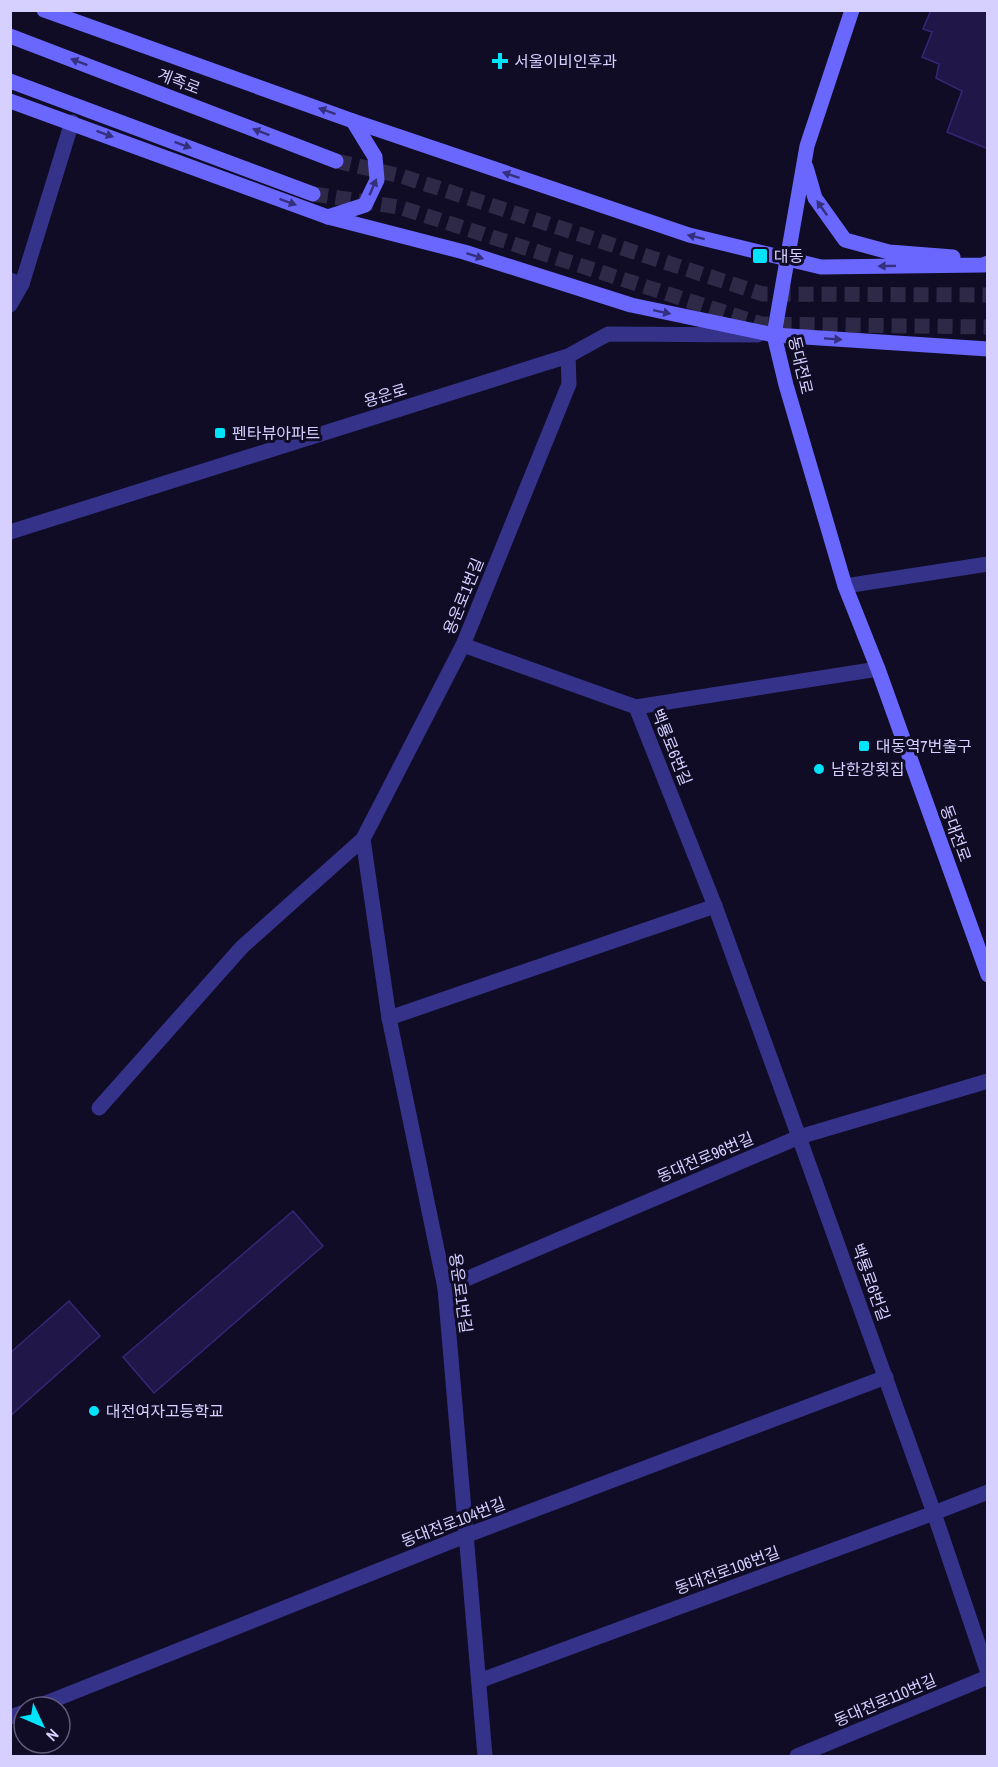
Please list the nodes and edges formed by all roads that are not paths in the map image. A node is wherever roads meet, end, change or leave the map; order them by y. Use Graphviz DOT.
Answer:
graph roads {
  1 [pos="44,10"];
  2 [pos="852,10"];
  3 [pos="10,36"];
  4 [pos="10,81"];
  5 [pos="10,101"];
  6 [pos="353,121"];
  7 [pos="72,122"];
  8 [pos="336,160"];
  9 [pos="804,161"];
  10 [pos="313,194"];
  11 [pos="328,217"];
  12 [pos="788,259"];
  13 [pos="987,261"];
  14 [pos="16,282"];
  15 [pos="10,305"];
  16 [pos="774,335"];
  17 [pos="987,349"];
  18 [pos="568,356"];
  19 [pos="10,532"];
  20 [pos="987,564"];
  21 [pos="845,586"];
  22 [pos="463,645"];
  23 [pos="878,669"];
  24 [pos="636,707"];
  25 [pos="363,839"];
  26 [pos="715,906"];
  27 [pos="987,975"];
  28 [pos="389,1018"];
  29 [pos="987,1081"];
  30 [pos="99,1108"];
  31 [pos="800,1137"];
  32 [pos="445,1288"];
  33 [pos="886,1377"];
  34 [pos="987,1492"];
  35 [pos="933,1514"];
  36 [pos="465,1536"];
  37 [pos="987,1675"];
  38 [pos="479,1681"];
  39 [pos="66,1695"];
  40 [pos="485,1756"];
  41 [pos="797,1756"];
  6 -- 1 [label="main road, one-way"];
  2 -- 9 [label="main road, 동대전로"];
  8 -- 3 [label="main road, 계족로, one-way"];
  4 -- 10 [label="main road, one-way"];
  5 -- 7 [label="main road"];
  11 -- 6 [label="main road, one-way"];
  12 -- 6 [label="main road, one-way"];
  7 -- 11 [label="main road, one-way"];
  7 -- 14 [label="street"];
  9 -- 12 [label="main road, 동대전로"];
  13 -- 9 [label="main road, one-way"];
  11 -- 16 [label="main road, one-way"];
  13 -- 12 [label="main road, one-way"];
  12 -- 16 [label="main road, 동대전로"];
  14 -- 15 [label="street"];
  16 -- 17 [label="main road, one-way"];
  16 -- 18 [label="street, 용운로"];
  16 -- 21 [label="main road, 동대전로"];
  18 -- 19 [label="street, 용운로"];
  18 -- 22 [label="street, 용운로1번길"];
  20 -- 21 [label="street"];
  21 -- 23 [label="main road, 동대전로"];
  22 -- 24 [label="street, 백룡로6번길"];
  22 -- 25 [label="street, 용운로1번길"];
  23 -- 24 [label="street"];
  23 -- 27 [label="main road, 동대전로"];
  24 -- 26 [label="street, 백룡로6번길"];
  25 -- 28 [label="street, 용운로1번길"];
  25 -- 30 [label="street, 용운로1번길"];
  26 -- 28 [label="street"];
  26 -- 31 [label="street, 백룡로6번길"];
  28 -- 32 [label="street, 용운로1번길"];
  29 -- 31 [label="street, 동대전로96번길"];
  31 -- 32 [label="street, 동대전로96번길"];
  31 -- 33 [label="street, 백룡로6번길"];
  32 -- 36 [label="street, 용운로1번길"];
  33 -- 35 [label="street, 백룡로6번길"];
  33 -- 36 [label="street, 동대전로104번길"];
  34 -- 35 [label="street, 동대전로106번길"];
  35 -- 37 [label="street, 백룡로6번길"];
  35 -- 38 [label="street, 동대전로106번길"];
  36 -- 38 [label="street, 용운로1번길"];
  36 -- 39 [label="street, 동대전로104번길"];
  37 -- 41 [label="street, 동대전로110번길"];
  38 -- 40 [label="street, 용운로1번길"];
}
